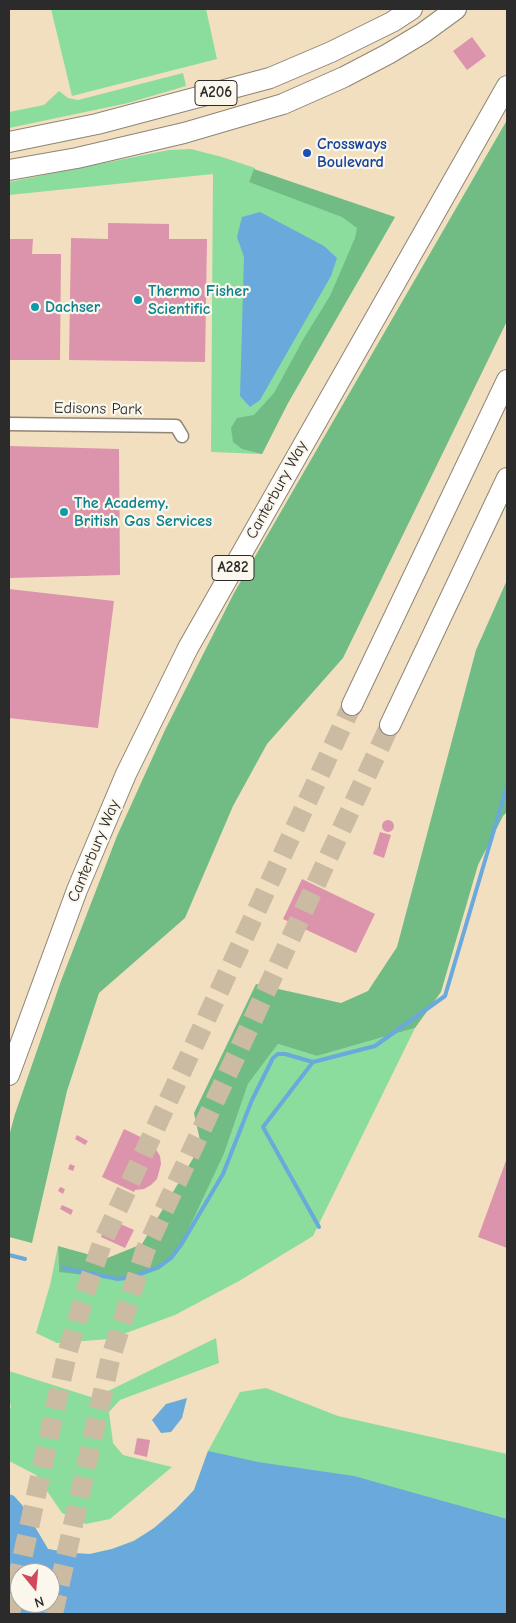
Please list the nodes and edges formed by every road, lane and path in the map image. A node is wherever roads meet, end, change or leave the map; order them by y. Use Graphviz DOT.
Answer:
graph roads {
  1 [pos="412,9"];
  2 [pos="456,9"];
  3 [pos="507,86"];
  4 [pos="9,142"];
  5 [pos="9,170"];
  6 [pos="507,380"];
  7 [pos="9,424"];
  8 [pos="182,436"];
  9 [pos="507,478"];
  10 [pos="352,705"];
  11 [pos="390,725"];
  12 [pos="9,1075"];
  1 -- 4 [label="main road, A206"];
  2 -- 5 [label="main road, A206"];
  3 -- 12 [label="main road, Canterbury Way / A282"];
  6 -- 10 [label="main road"];
  7 -- 8 [label="street, Edisons Park"];
  9 -- 11 [label="main road"];
}
